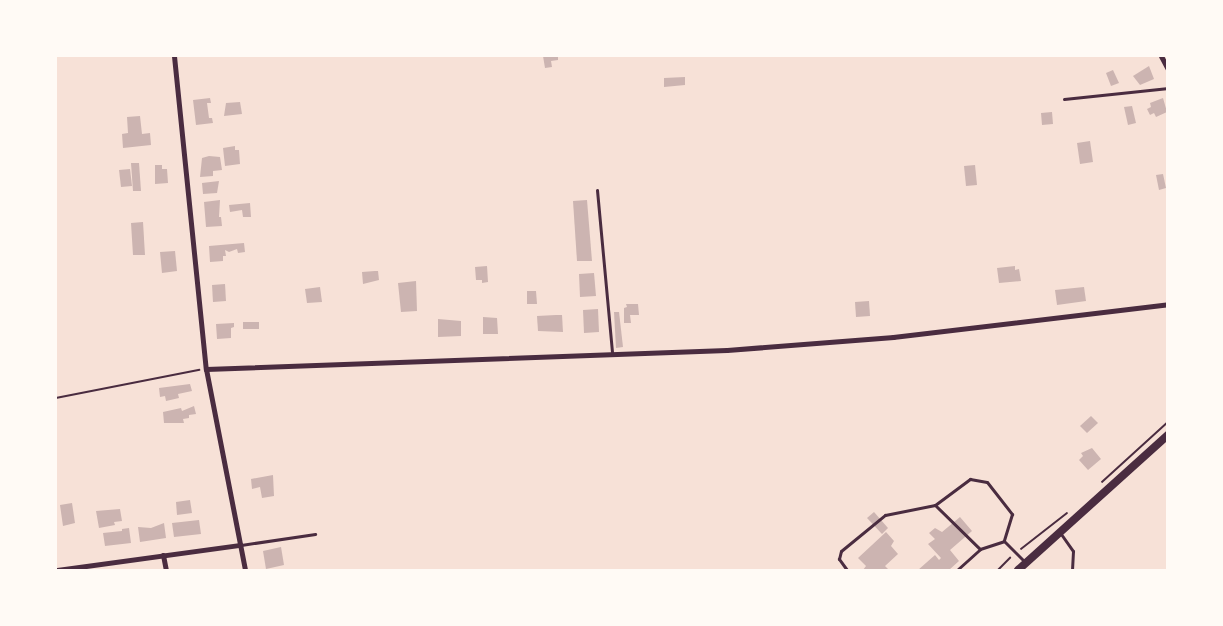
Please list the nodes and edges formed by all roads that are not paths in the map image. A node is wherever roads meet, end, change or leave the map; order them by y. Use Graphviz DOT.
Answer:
graph roads {
  1 [pos="174,56"];
  2 [pos="1161,56"];
  3 [pos="1167,69"];
  4 [pos="1167,88"];
  5 [pos="1064,99"];
  6 [pos="597,190"];
  7 [pos="1167,304"];
  8 [pos="612,353"];
  9 [pos="206,369"];
  10 [pos="1167,435"];
  11 [pos="935,505"];
  12 [pos="1060,533"];
  13 [pos="315,534"];
  14 [pos="1004,541"];
  15 [pos="240,545"];
  16 [pos="980,549"];
  17 [pos="164,555"];
  18 [pos="1026,563"];
  19 [pos="57,570"];
  20 [pos="166,570"];
  21 [pos="245,570"];
  22 [pos="847,570"];
  23 [pos="957,570"];
  24 [pos="1018,570"];
  25 [pos="1072,570"];
  1 -- 9 [label="street"];
  2 -- 3 [label="street"];
  4 -- 5 [label="lane"];
  6 -- 8 [label="lane"];
  7 -- 8 [label="street"];
  8 -- 9 [label="street"];
  9 -- 15 [label="street"];
  10 -- 12 [label="main road"];
  11 -- 14 [label="lane"];
  11 -- 16 [label="lane"];
  11 -- 22 [label="lane"];
  12 -- 18 [label="main road"];
  12 -- 25 [label="lane"];
  13 -- 15 [label="lane"];
  14 -- 16 [label="lane"];
  14 -- 18 [label="lane"];
  15 -- 17 [label="street"];
  15 -- 21 [label="street"];
  16 -- 23 [label="lane"];
  17 -- 19 [label="street"];
  17 -- 20 [label="street"];
  18 -- 24 [label="main road"];
}
